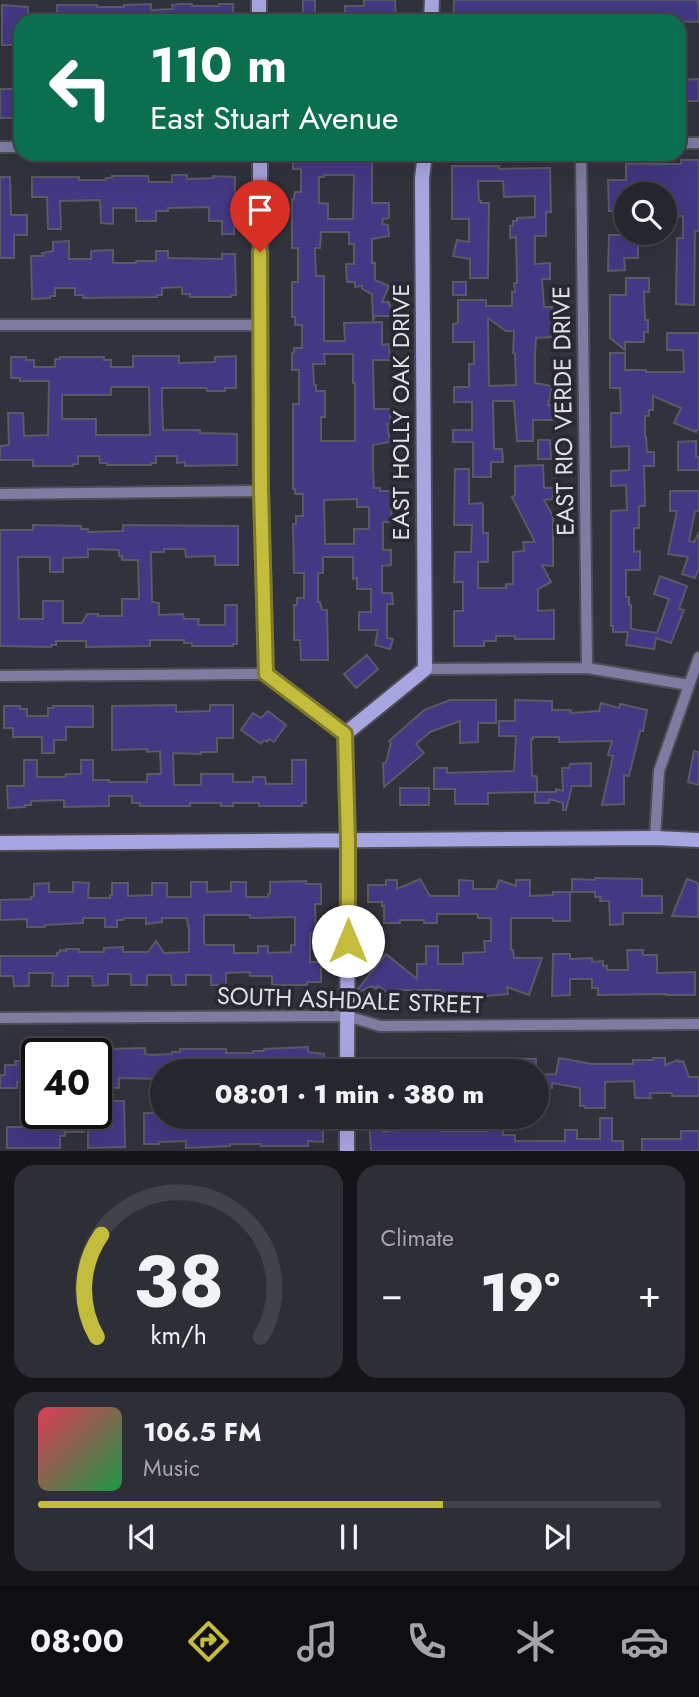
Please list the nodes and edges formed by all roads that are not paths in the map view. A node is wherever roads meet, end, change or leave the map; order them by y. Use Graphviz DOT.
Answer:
graph roads {
  1 [pos="260,161"];
  2 [pos="424,161"];
  3 [pos="581,161"];
  4 [pos="0,324"];
  5 [pos="261,325"];
  6 [pos="261,491"];
  7 [pos="0,494"];
  8 [pos="699,657"];
  9 [pos="587,668"];
  10 [pos="425,669"];
  11 [pos="266,674"];
  12 [pos="0,676"];
  13 [pos="689,685"];
  14 [pos="345,734"];
  15 [pos="655,838"];
  16 [pos="699,839"];
  17 [pos="348,840"];
  18 [pos="0,843"];
  19 [pos="347,1016"];
  20 [pos="0,1018"];
  21 [pos="699,1024"];
  22 [pos="347,1059"];
  23 [pos="347,1129"];
  24 [pos="347,1151"];
  1 -- 5 [label="street"];
  2 -- 10 [label="street, EAST HOLLY OAK DRIVE"];
  3 -- 9 [label="street, EAST RIO VERDE DRIVE"];
  4 -- 5 [label="street"];
  5 -- 6 [label="street"];
  6 -- 7 [label="street"];
  6 -- 11 [label="street"];
  8 -- 13 [label="street"];
  9 -- 10 [label="street"];
  9 -- 13 [label="street"];
  10 -- 14 [label="street"];
  11 -- 12 [label="street"];
  11 -- 14 [label="street"];
  13 -- 15 [label="street"];
  14 -- 17 [label="street"];
  15 -- 16 [label="street"];
  15 -- 17 [label="street"];
  17 -- 18 [label="street"];
  17 -- 19 [label="street"];
  19 -- 20 [label="street, SOUTH ASHDALE STREET"];
  19 -- 21 [label="street, SOUTH ASHDALE STREET"];
  19 -- 22 [label="street"];
  23 -- 24 [label="street"];
}
